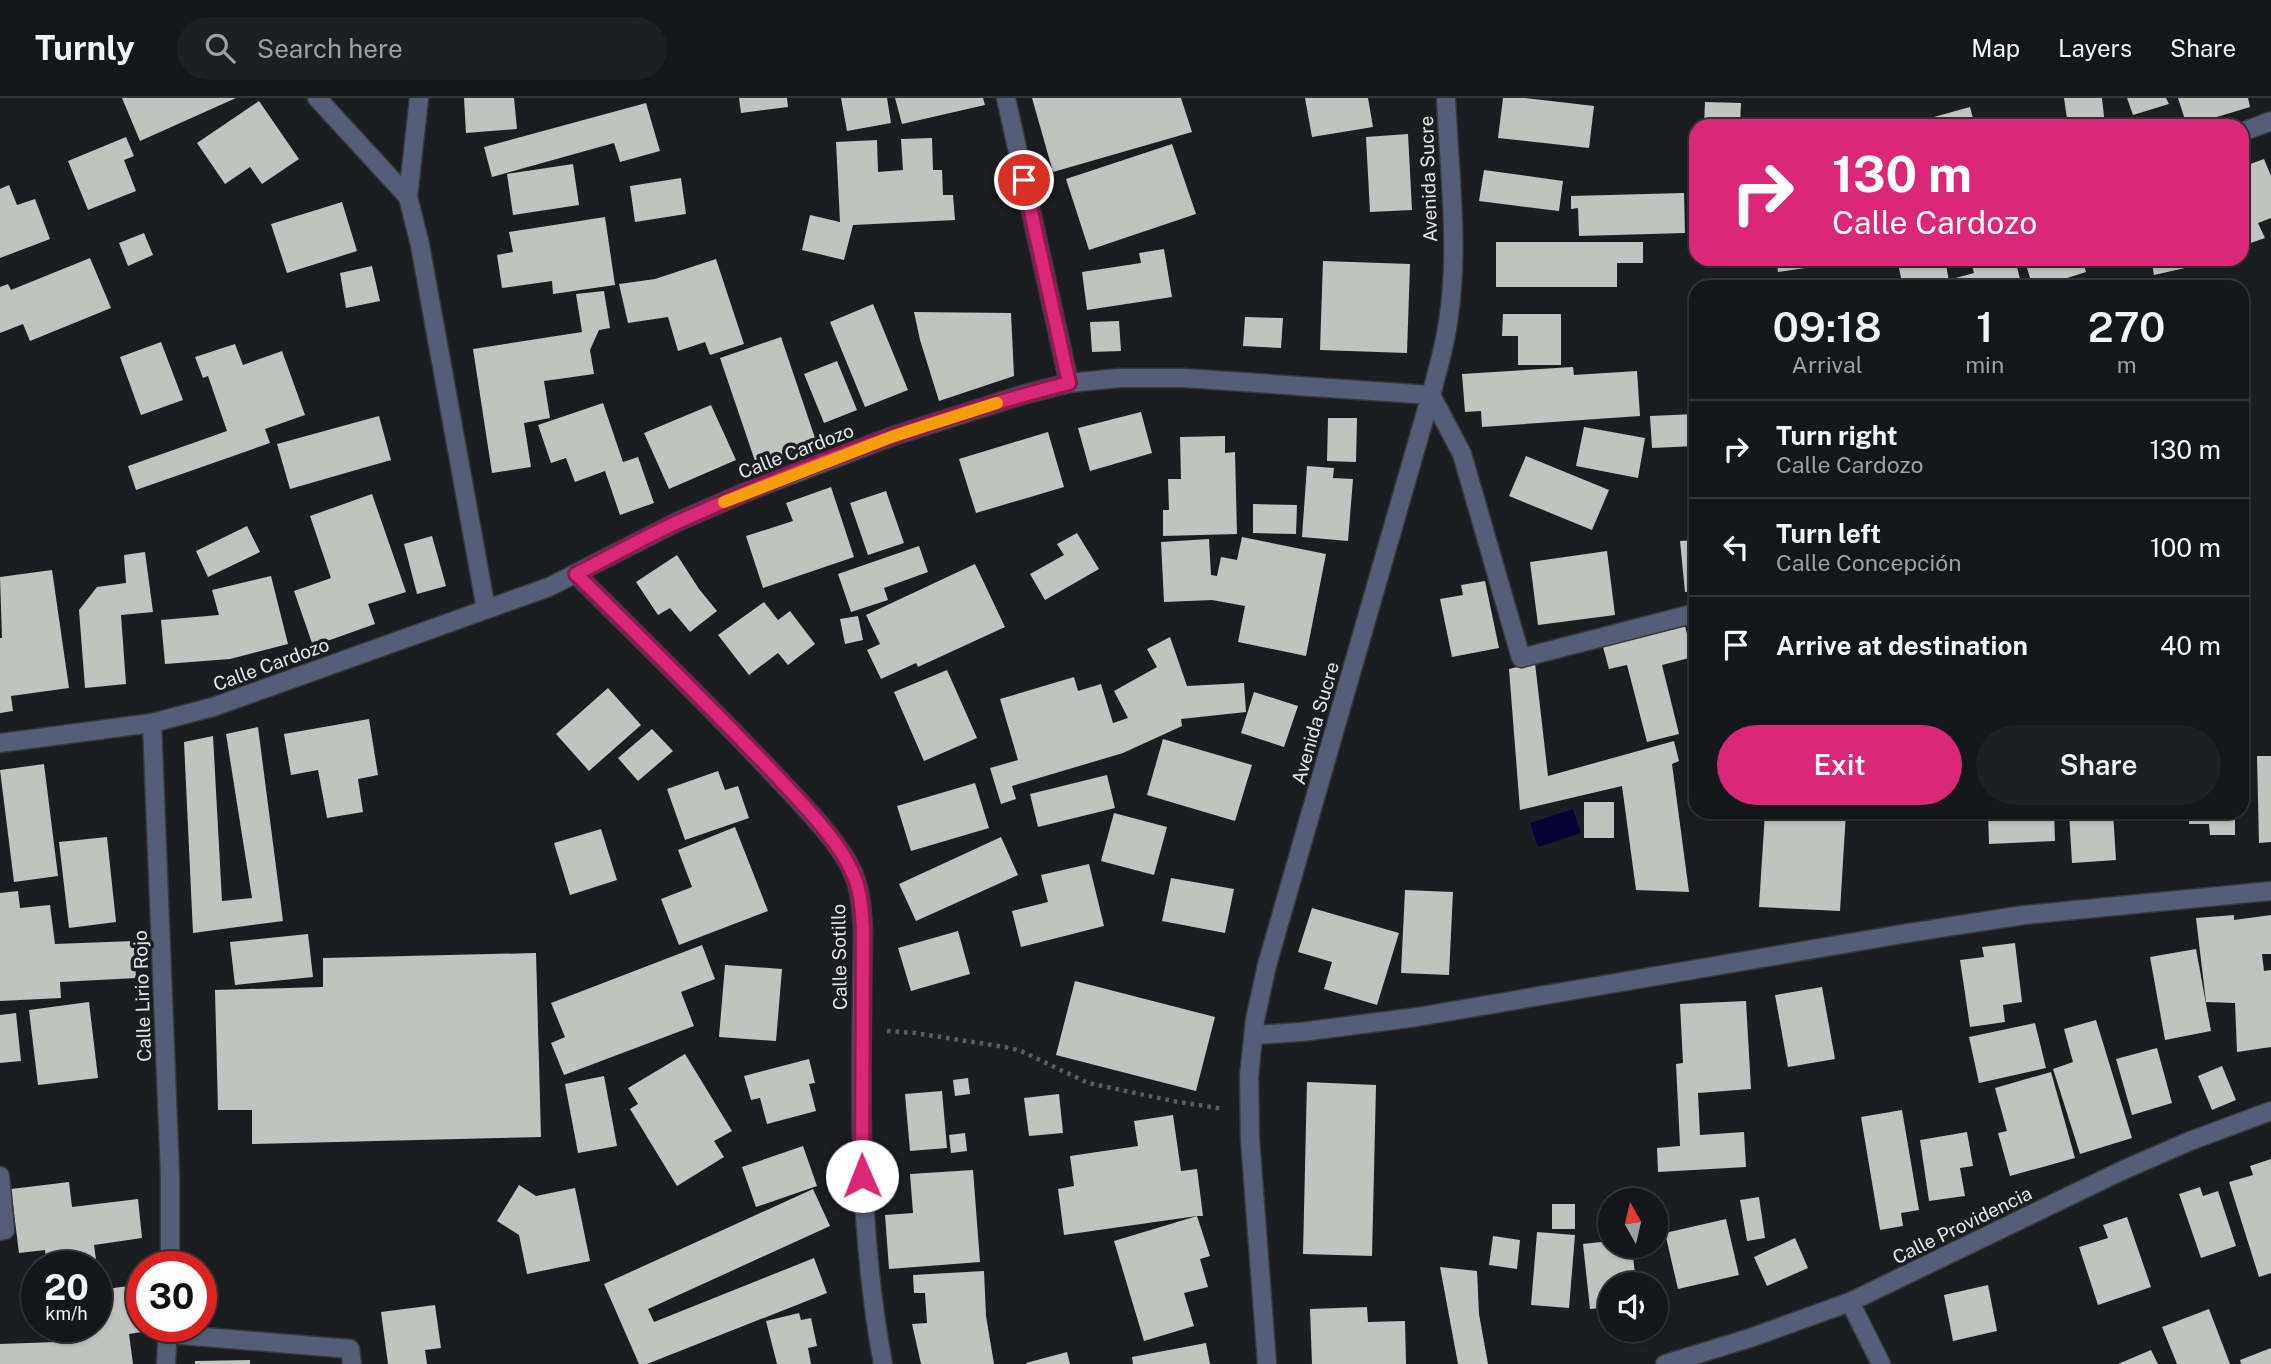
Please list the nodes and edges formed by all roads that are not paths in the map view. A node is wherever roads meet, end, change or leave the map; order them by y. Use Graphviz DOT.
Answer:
graph roads {
  1 [pos="317,98"];
  2 [pos="419,98"];
  3 [pos="1006,98"];
  4 [pos="1446,98"];
  5 [pos="2271,121"];
  6 [pos="2249,129"];
  7 [pos="408,197"];
  8 [pos="1069,383"];
  9 [pos="1431,395"];
  10 [pos="576,574"];
  11 [pos="486,609"];
  12 [pos="1689,615"];
  13 [pos="152,723"];
  14 [pos="0,743"];
  15 [pos="2271,891"];
  16 [pos="1254,1035"];
  17 [pos="2271,1111"];
  18 [pos="0,1176"];
  19 [pos="0,1231"];
  20 [pos="170,1251"];
  21 [pos="1850,1302"];
  22 [pos="217,1335"];
  23 [pos="167,1342"];
  24 [pos="166,1364"];
  25 [pos="352,1364"];
  26 [pos="883,1364"];
  27 [pos="1267,1364"];
  28 [pos="1665,1364"];
  29 [pos="1881,1364"];
  1 -- 7 [label="street"];
  2 -- 7 [label="street"];
  3 -- 8 [label="street"];
  4 -- 9 [label="street, Avenida Sucre"];
  5 -- 6 [label="street"];
  7 -- 11 [label="street"];
  8 -- 9 [label="street, Calle Cardozo"];
  8 -- 10 [label="street, Calle Cardozo"];
  9 -- 12 [label="street"];
  9 -- 16 [label="street, Avenida Sucre"];
  10 -- 11 [label="street, Calle Cardozo"];
  10 -- 26 [label="street, Calle Sotillo"];
  11 -- 13 [label="street, Calle Cardozo"];
  13 -- 14 [label="street, Calle Cardozo"];
  13 -- 20 [label="street, Calle Lirio Rojo"];
  15 -- 16 [label="street"];
  16 -- 27 [label="street, Avenida Sucre"];
  17 -- 21 [label="street, Calle Providencia"];
  18 -- 19 [label="street"];
  21 -- 28 [label="street, Calle Providencia"];
  21 -- 29 [label="street"];
  22 -- 25 [label="street"];
  23 -- 24 [label="street"];
}
